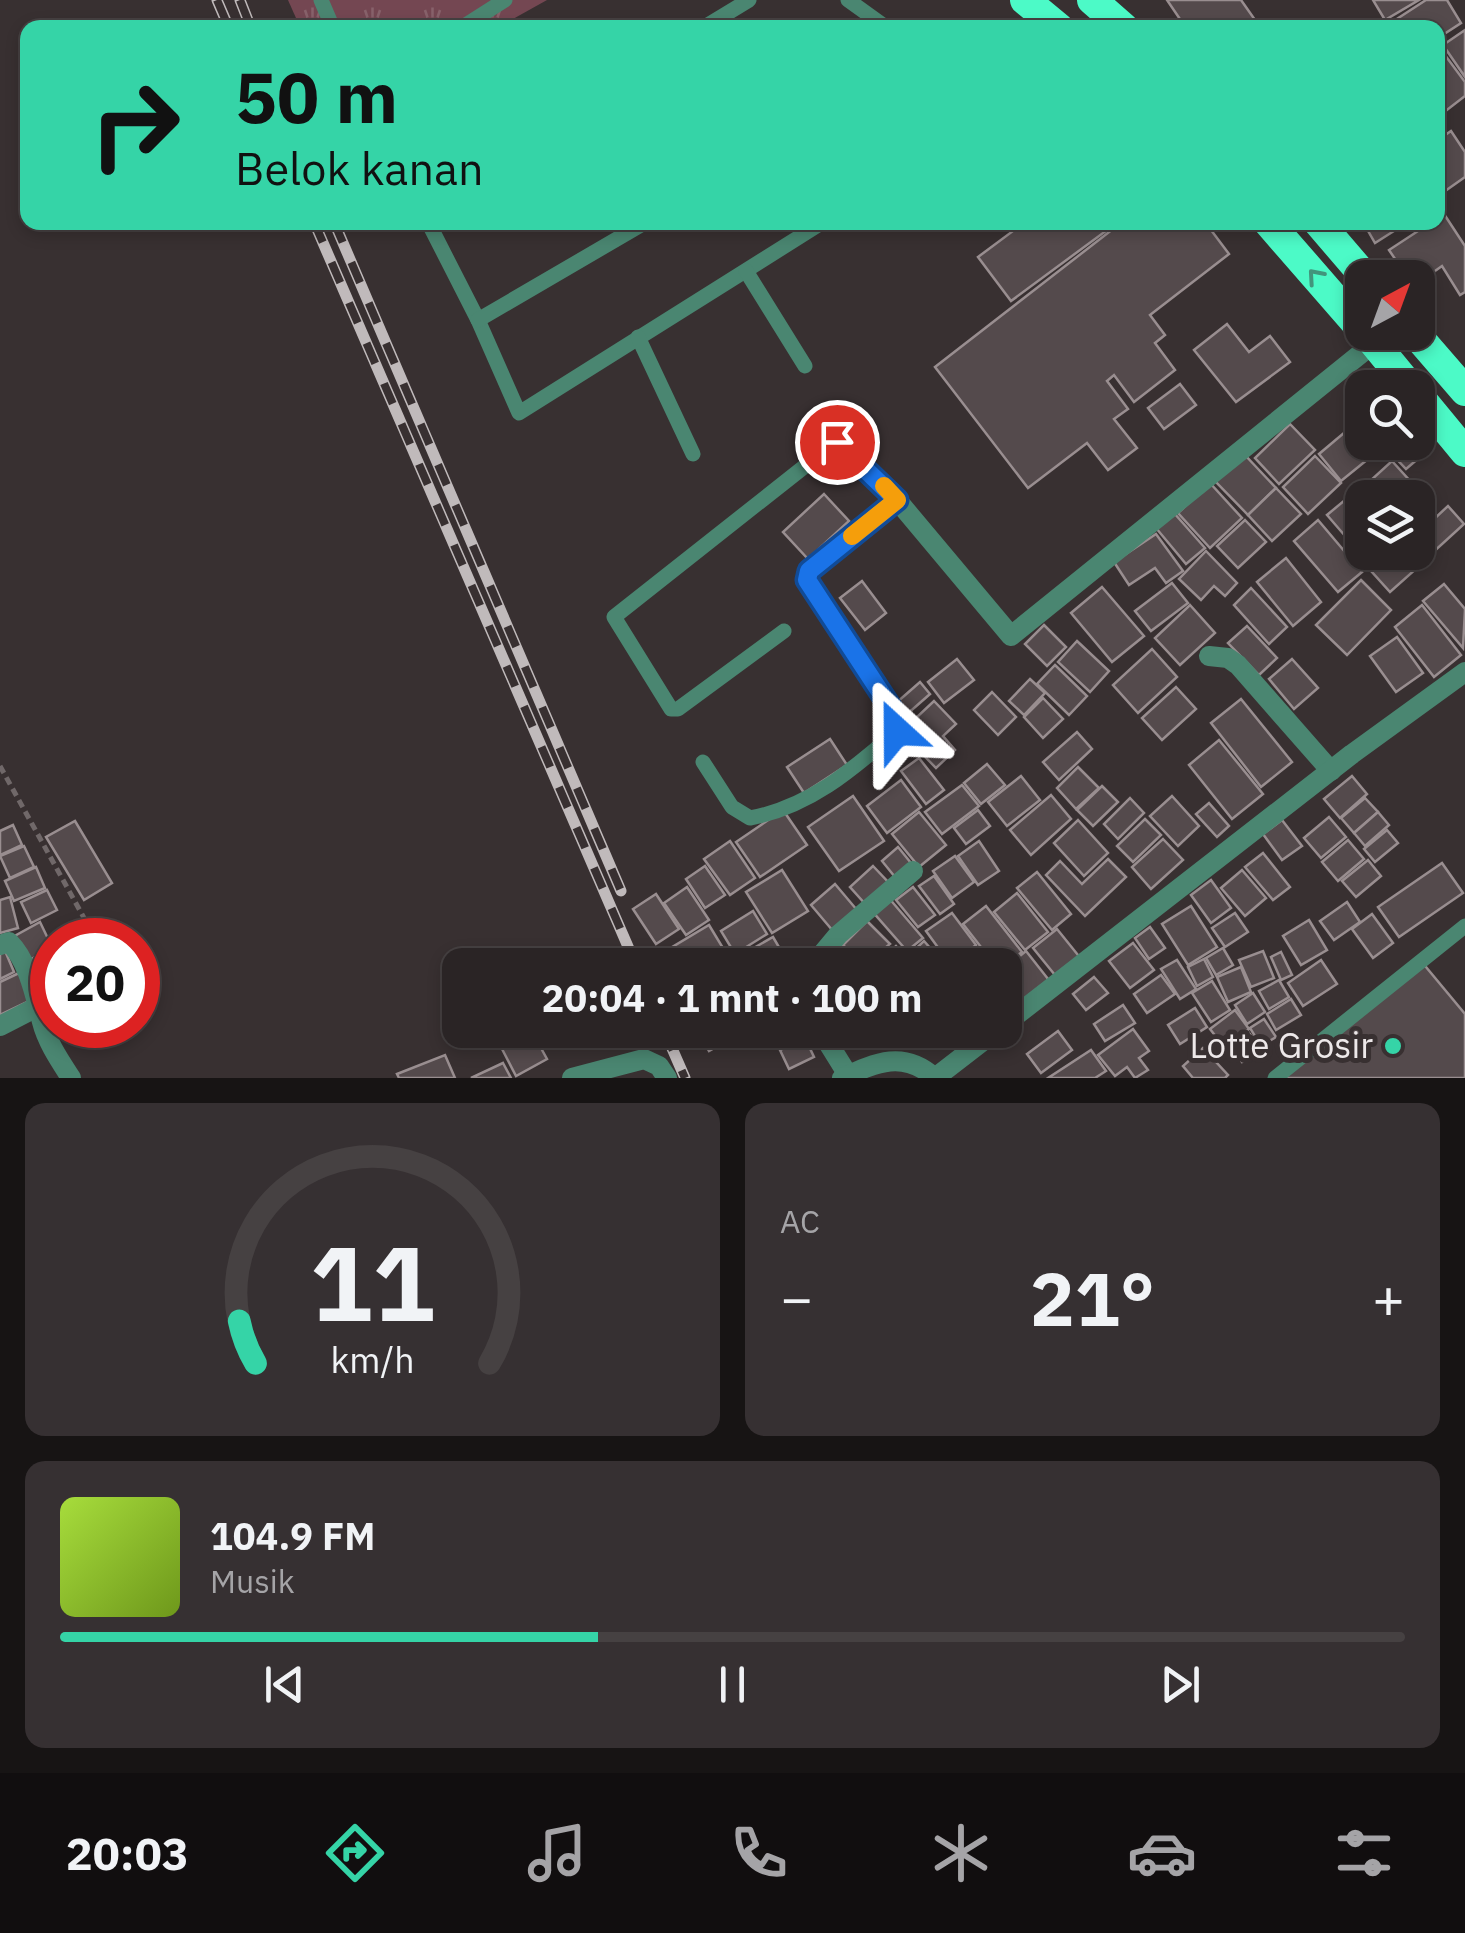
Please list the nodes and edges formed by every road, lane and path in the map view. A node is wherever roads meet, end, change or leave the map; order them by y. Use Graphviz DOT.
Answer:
graph roads {
  1 [pos="505,0"];
  2 [pos="749,0"];
  3 [pos="848,0"];
  4 [pos="1025,0"];
  5 [pos="1092,0"];
  6 [pos="1116,0"];
  7 [pos="474,20"];
  8 [pos="717,20"];
  9 [pos="877,20"];
  10 [pos="1046,20"];
  11 [pos="1115,20"];
  12 [pos="1133,20"];
  13 [pos="432,230"];
  14 [pos="632,230"];
  15 [pos="810,230"];
  16 [pos="1275,230"];
  17 [pos="1325,230"];
  18 [pos="1351,260"];
  19 [pos="746,271"];
  20 [pos="1345,310"];
  21 [pos="478,320"];
  22 [pos="638,337"];
  23 [pos="1349,350"];
  24 [pos="1380,350"];
  25 [pos="1430,350"];
  26 [pos="805,366"];
  27 [pos="1397,370"];
  28 [pos="1465,391"];
  29 [pos="1435,416"];
  30 [pos="1465,452"];
  31 [pos="693,454"];
  32 [pos="897,500"];
  33 [pos="784,631"];
  34 [pos="1210,656"];
  35 [pos="1465,672"];
  36 [pos="703,762"];
  37 [pos="0,766"];
  38 [pos="1331,771"];
  39 [pos="913,870"];
  40 [pos="84,918"];
  41 [pos="1465,926"];
  42 [pos="0,944"];
  43 [pos="827,948"];
  44 [pos="30,981"];
  45 [pos="30,1011"];
  46 [pos="1022,1011"];
  47 [pos="0,1026"];
  48 [pos="53,1048"];
  49 [pos="830,1048"];
  50 [pos="974,1048"];
  51 [pos="845,1077"];
  52 [pos="71,1078"];
  53 [pos="572,1078"];
  54 [pos="668,1078"];
  55 [pos="935,1078"];
  56 [pos="1276,1078"];
  1 -- 7 [label="lane"];
  2 -- 8 [label="lane"];
  3 -- 9 [label="lane"];
  4 -- 10 [label="highway"];
  5 -- 11 [label="highway"];
  6 -- 12 [label="highway"];
  13 -- 21 [label="lane"];
  14 -- 21 [label="lane"];
  15 -- 19 [label="lane"];
  20 -- 16 [label="highway, one-way"];
  17 -- 18 [label="highway"];
  19 -- 22 [label="lane"];
  19 -- 26 [label="lane"];
  21 -- 22 [label="lane"];
  22 -- 31 [label="lane"];
  23 -- 32 [label="street"];
  24 -- 27 [label="highway"];
  25 -- 28 [label="highway"];
  29 -- 30 [label="highway"];
  32 -- 33 [label="lane"];
  32 -- 36 [label="lane"];
  34 -- 38 [label="street"];
  35 -- 38 [label="street"];
  37 -- 40 [label="path"];
  38 -- 46 [label="street"];
  39 -- 43 [label="street"];
  41 -- 56 [label="lane"];
  42 -- 44 [label="street"];
  45 -- 47 [label="street"];
  48 -- 52 [label="street"];
  49 -- 51 [label="street"];
  50 -- 55 [label="street"];
  51 -- 55 [label="street"];
  53 -- 54 [label="street"];
}
